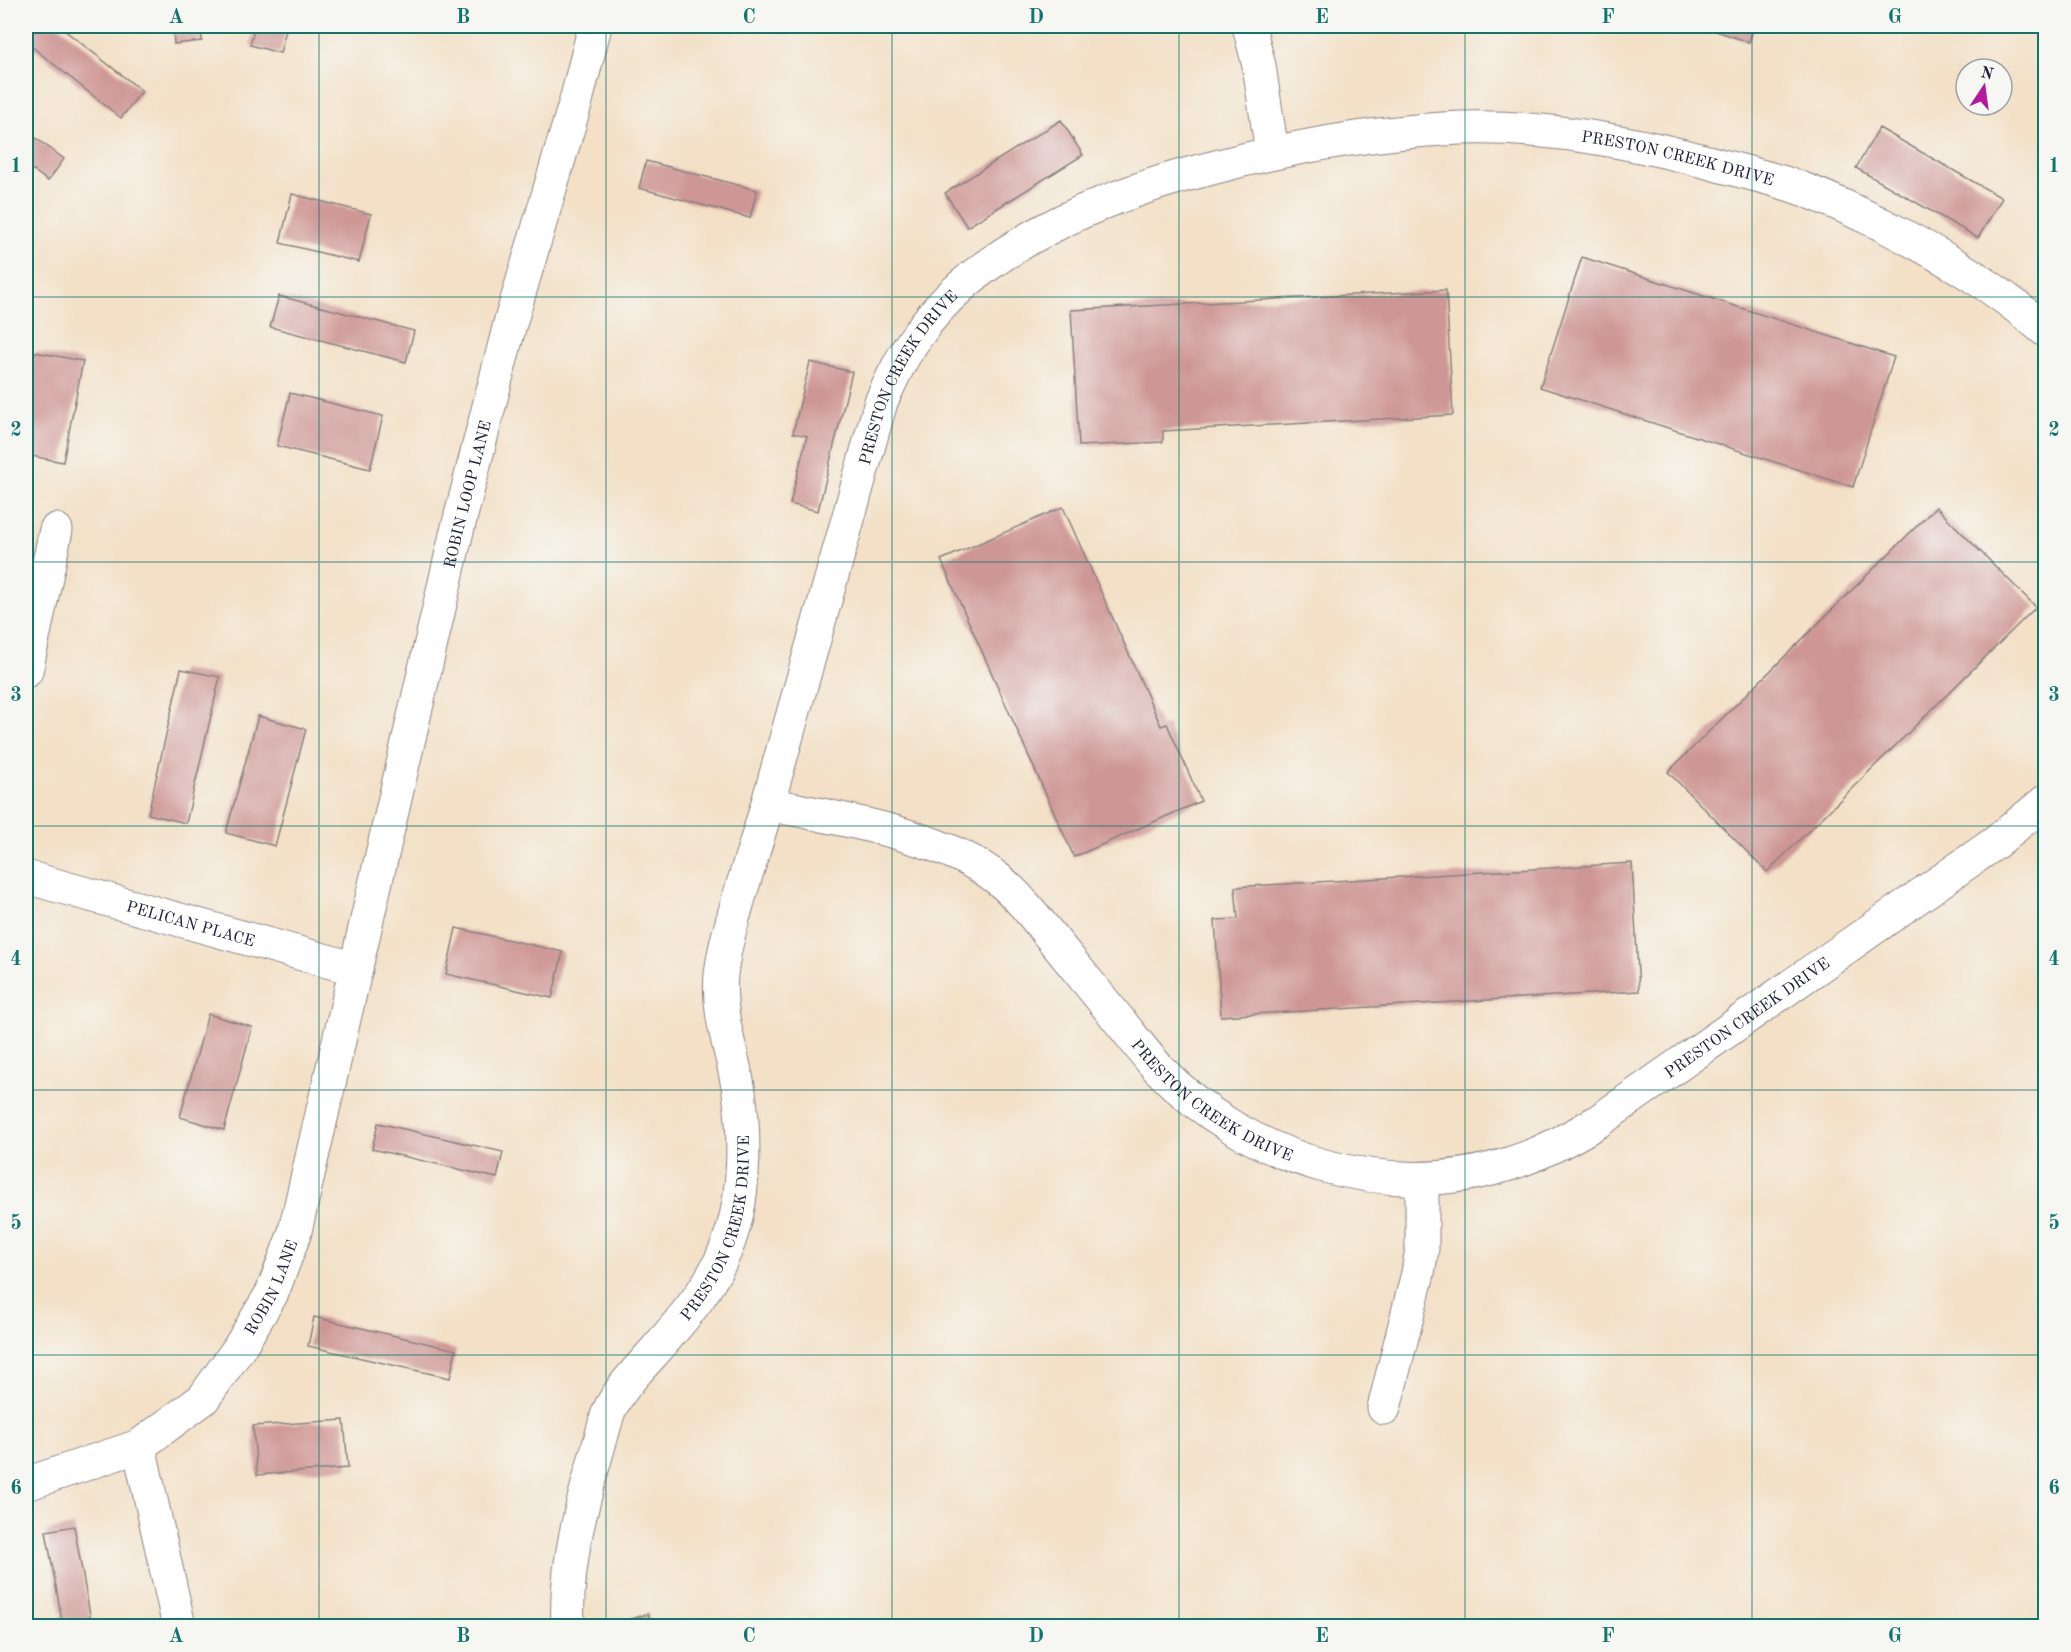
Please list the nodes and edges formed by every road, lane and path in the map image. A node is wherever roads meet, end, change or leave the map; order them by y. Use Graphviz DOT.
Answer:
graph roads {
  1 [pos="595,26"];
  2 [pos="1249,26"];
  3 [pos="1272,152"];
  4 [pos="2046,332"];
  5 [pos="56,530"];
  6 [pos="26,671"];
  7 [pos="2046,801"];
  8 [pos="768,804"];
  9 [pos="26,877"];
  10 [pos="356,969"];
  11 [pos="1422,1179"];
  12 [pos="1384,1408"];
  13 [pos="139,1446"];
  14 [pos="26,1484"];
  15 [pos="179,1626"];
  16 [pos="568,1626"];
  1 -- 10 [label="street, ROBIN LOOP LANE"];
  2 -- 3 [label="street"];
  3 -- 4 [label="street, PRESTON CREEK DRIVE"];
  3 -- 8 [label="street, PRESTON CREEK DRIVE"];
  5 -- 6 [label="street"];
  7 -- 11 [label="street, PRESTON CREEK DRIVE"];
  8 -- 11 [label="street, PRESTON CREEK DRIVE"];
  8 -- 16 [label="street, PRESTON CREEK DRIVE"];
  9 -- 10 [label="street, PELICAN PLACE"];
  10 -- 13 [label="street, ROBIN LANE"];
  11 -- 12 [label="street"];
  13 -- 14 [label="street, ROBIN LANE"];
  13 -- 15 [label="street"];
}
